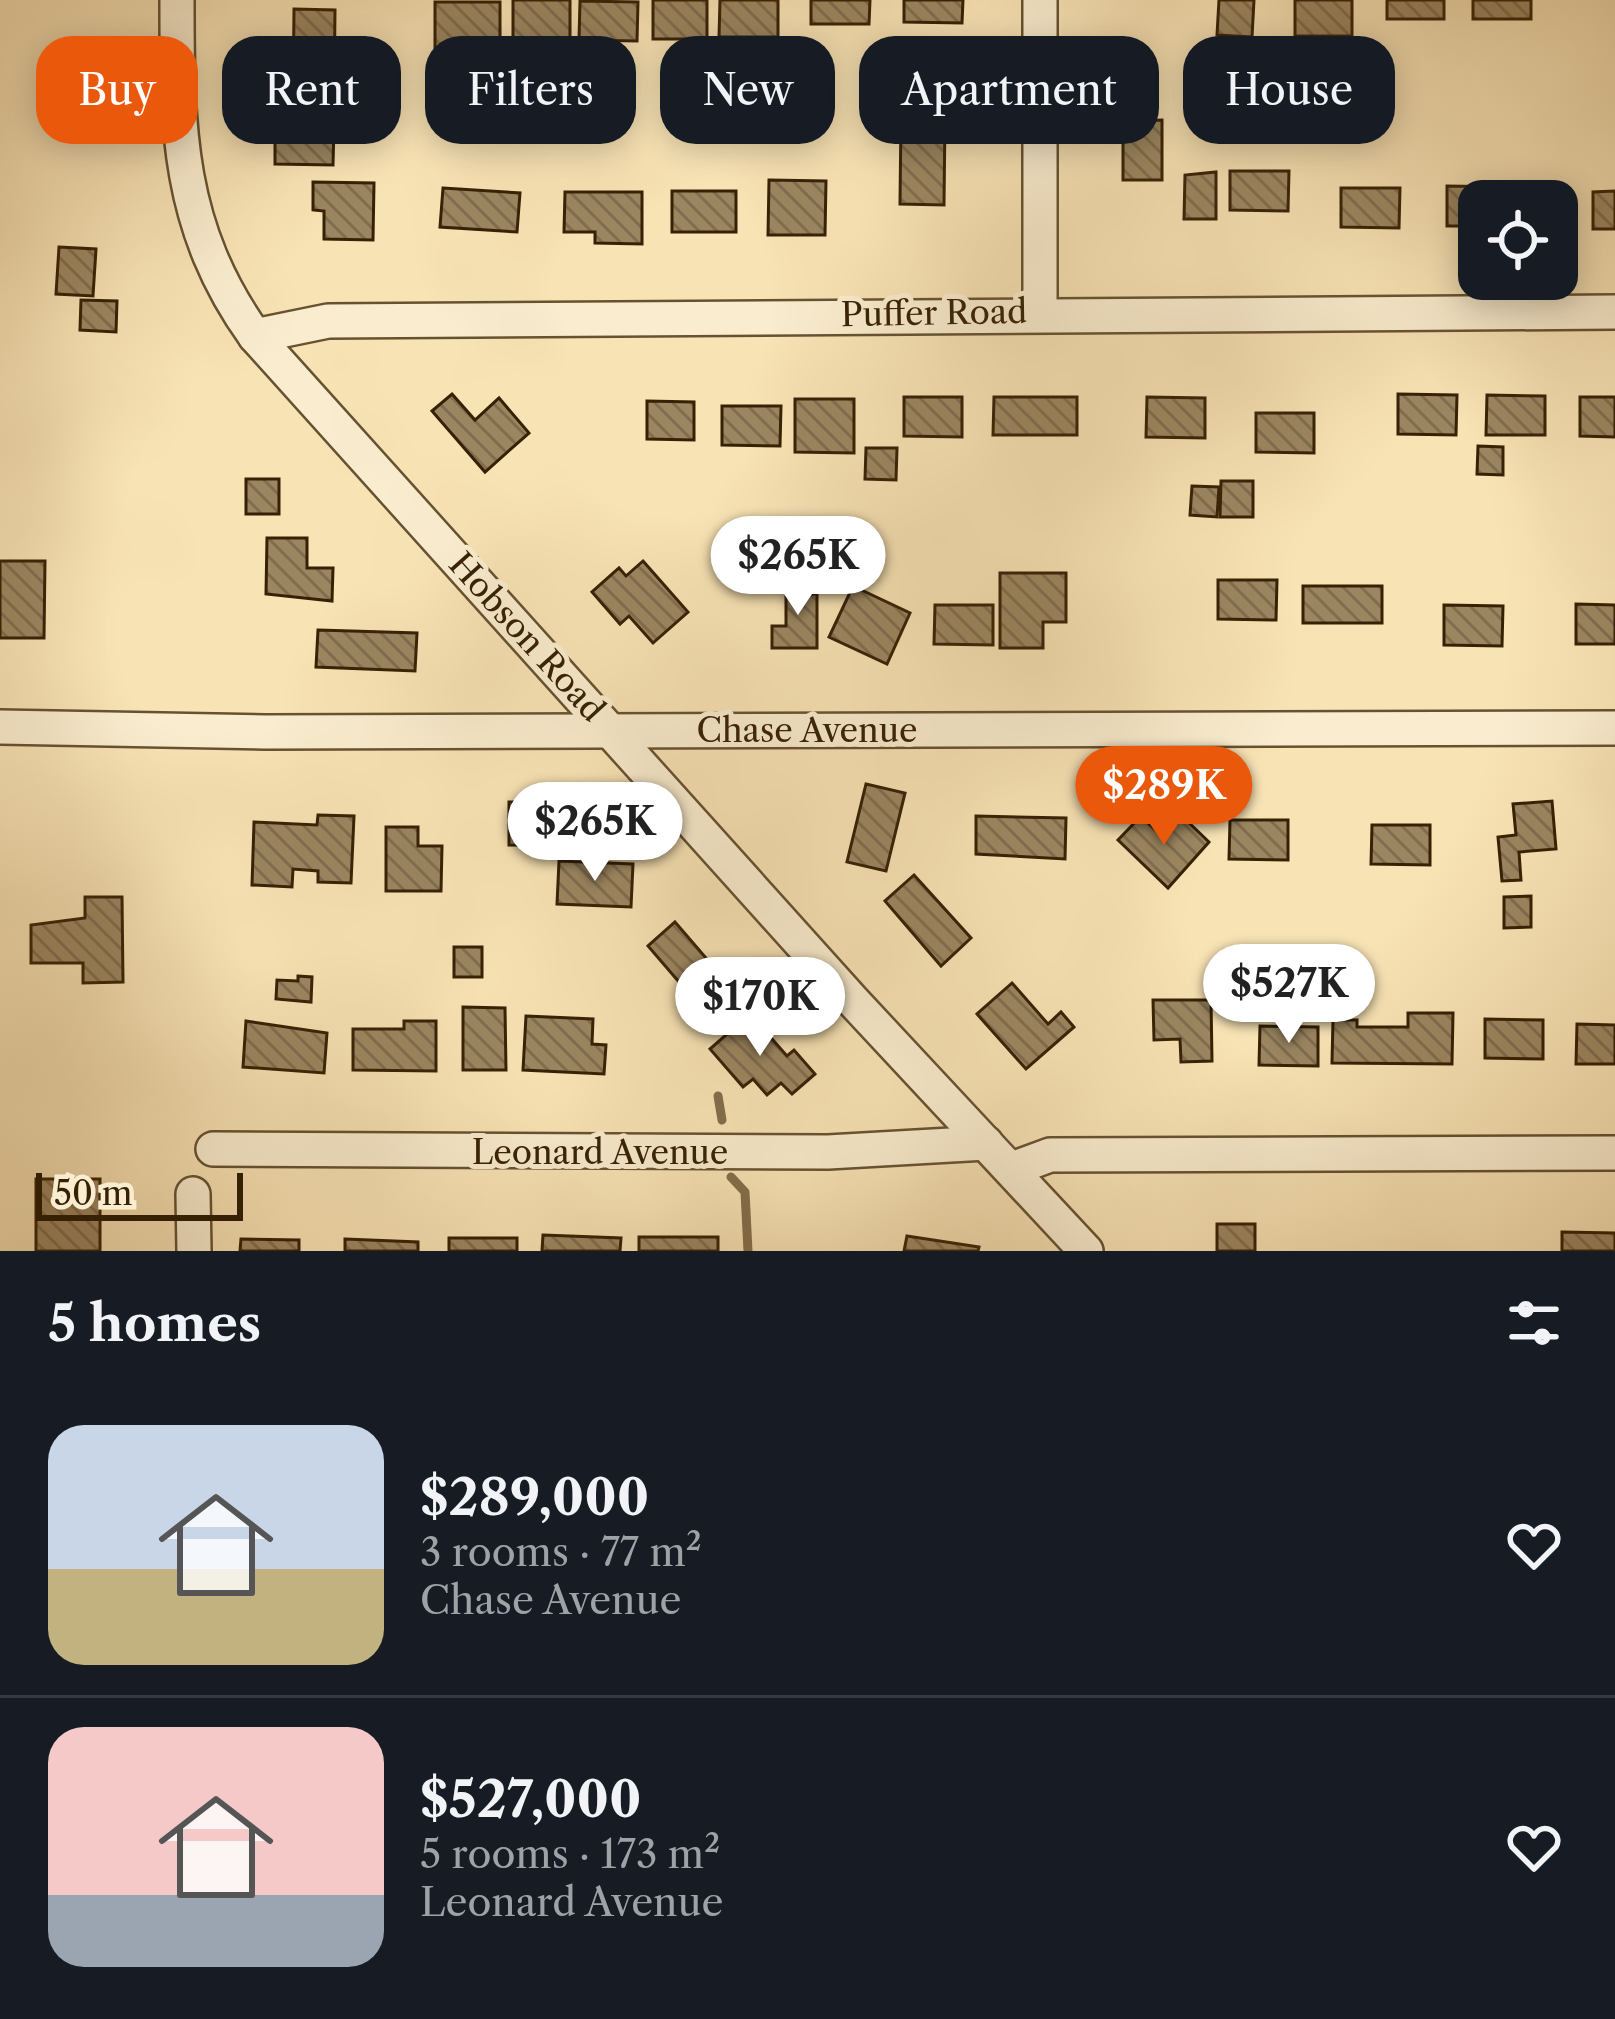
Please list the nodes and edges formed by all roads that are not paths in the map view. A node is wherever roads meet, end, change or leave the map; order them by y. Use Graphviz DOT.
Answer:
graph roads {
  1 [pos="177,0"];
  2 [pos="1040,0"];
  3 [pos="1040,312"];
  4 [pos="1615,312"];
  5 [pos="255,336"];
  6 [pos="0,727"];
  7 [pos="1615,728"];
  8 [pos="614,731"];
  9 [pos="986,1143"];
  10 [pos="213,1149"];
  11 [pos="1615,1153"];
  12 [pos="1012,1169"];
  13 [pos="193,1194"];
  14 [pos="194,1251"];
  15 [pos="1086,1251"];
  1 -- 5 [label="street, Hobson Road"];
  2 -- 3 [label="street"];
  3 -- 4 [label="street, Puffer Road"];
  3 -- 5 [label="street, Puffer Road"];
  5 -- 8 [label="street, Hobson Road"];
  6 -- 8 [label="street, Chase Avenue"];
  7 -- 8 [label="street, Chase Avenue"];
  8 -- 9 [label="street, Hobson Road"];
  9 -- 10 [label="street, Leonard Avenue"];
  9 -- 12 [label="street, Hobson Road"];
  11 -- 12 [label="street"];
  12 -- 15 [label="street, Hobson Road"];
  13 -- 14 [label="street"];
}
